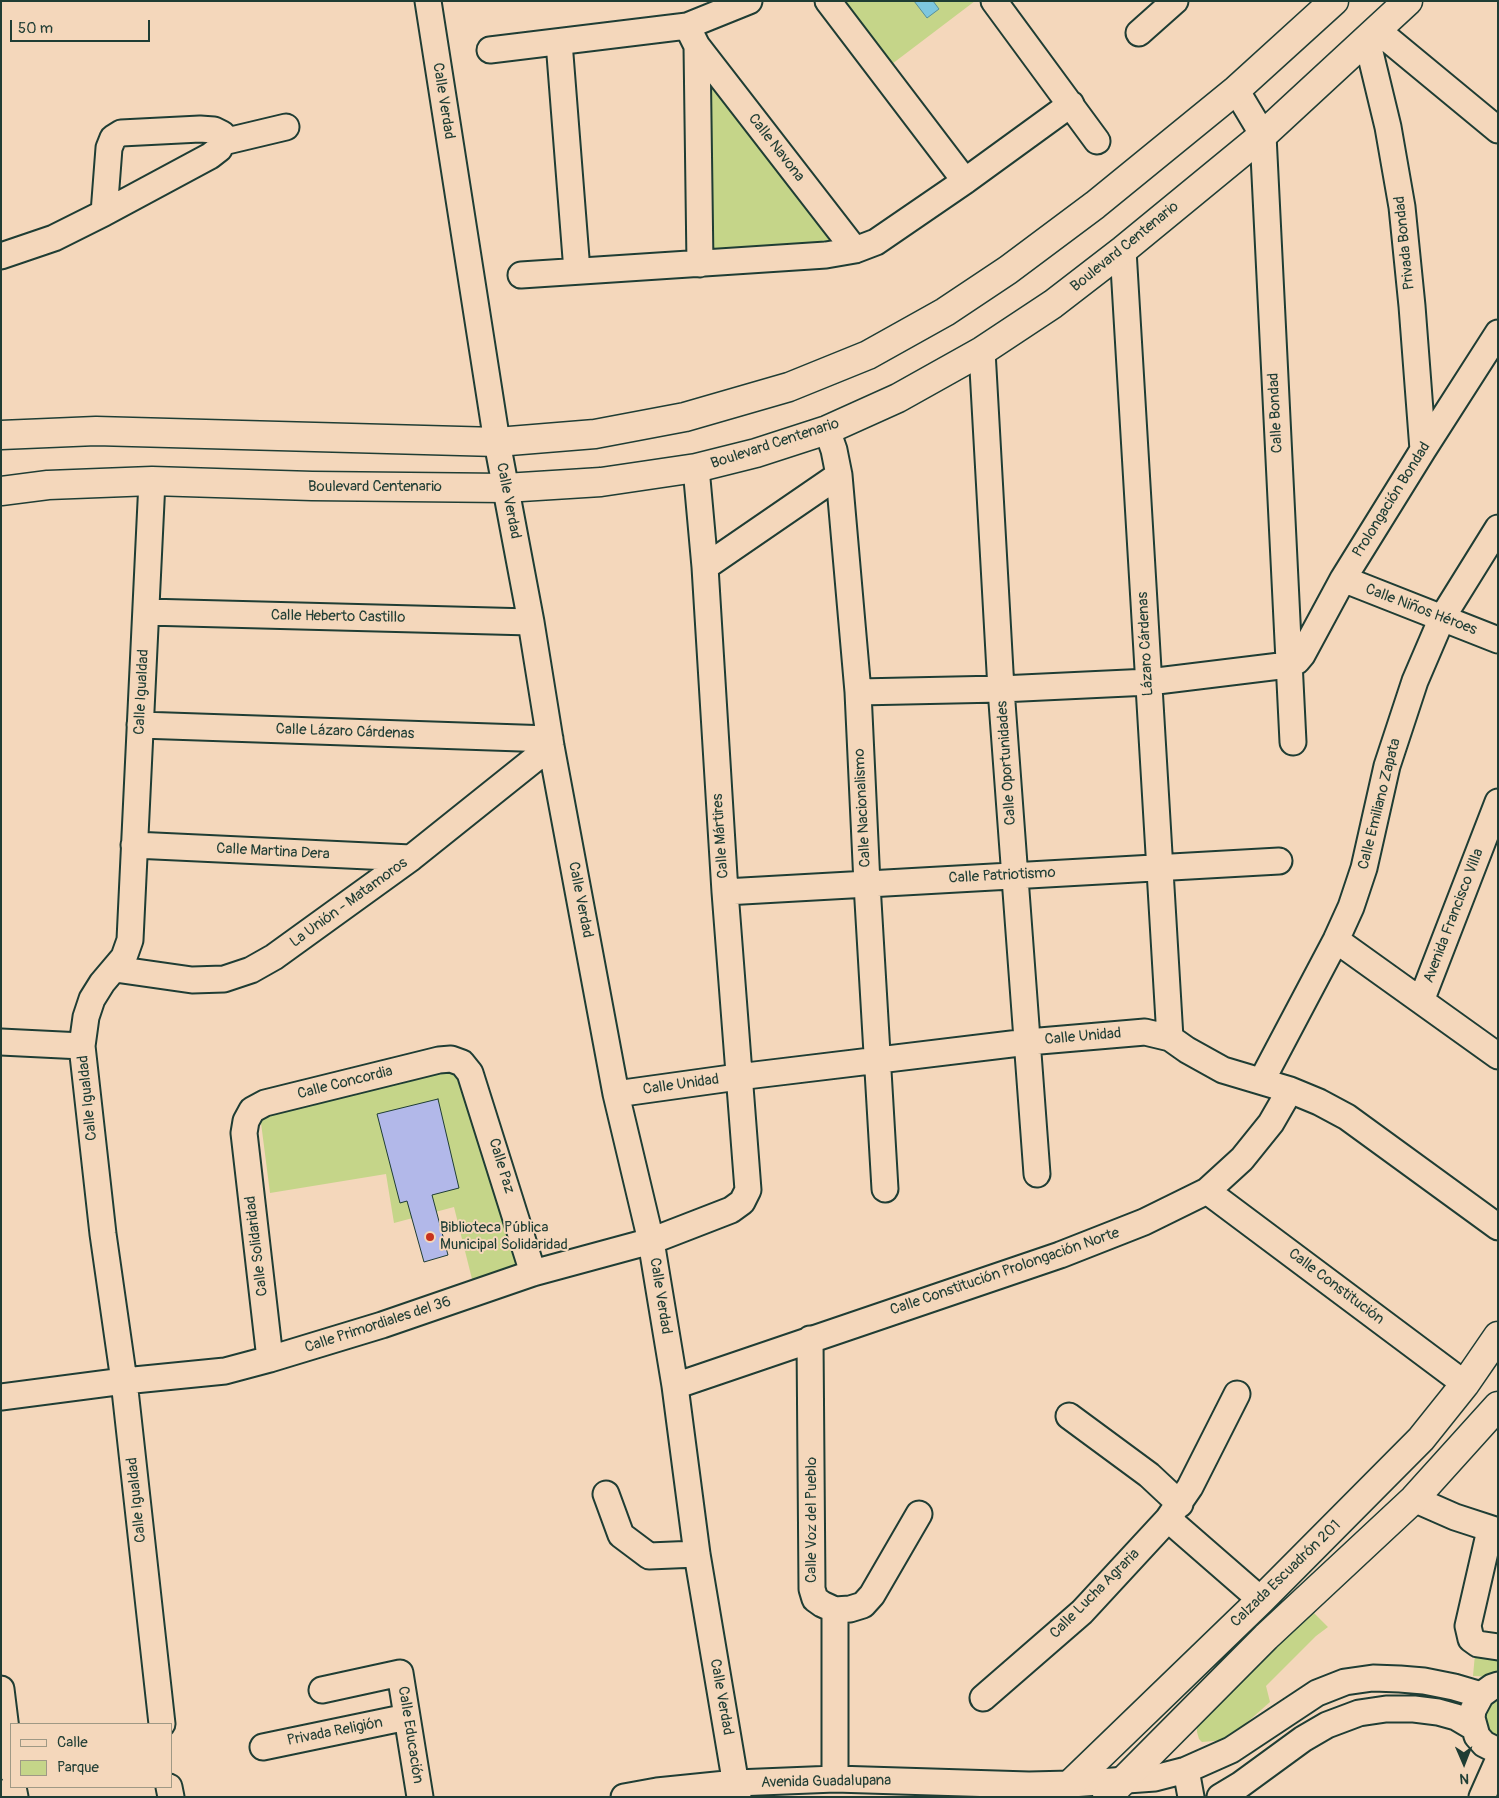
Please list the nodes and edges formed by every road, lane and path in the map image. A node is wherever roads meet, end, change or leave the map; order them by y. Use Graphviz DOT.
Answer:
graph roads {
  1 [pos="428,1"];
  2 [pos="749,1"];
  3 [pos="828,1"];
  4 [pos="994,1"];
  5 [pos="1175,1"];
  6 [pos="1334,1"];
  7 [pos="1408,1"];
  8 [pos="1139,33"];
  9 [pos="1372,35"];
  10 [pos="692,36"];
  11 [pos="559,42"];
  12 [pos="490,50"];
  13 [pos="1236,90"];
  14 [pos="1071,104"];
  15 [pos="286,128"];
  16 [pos="1498,130"];
  17 [pos="1263,135"];
  18 [pos="1097,141"];
  19 [pos="223,142"];
  20 [pos="965,181"];
  21 [pos="104,213"];
  22 [pos="855,250"];
  23 [pos="1123,250"];
  24 [pos="1,256"];
  25 [pos="700,264"];
  26 [pos="577,271"];
  27 [pos="521,275"];
  28 [pos="1498,333"];
  29 [pos="982,351"];
  30 [pos="828,430"];
  31 [pos="1,435"];
  32 [pos="496,442"];
  33 [pos="1422,450"];
  34 [pos="696,468"];
  35 [pos="840,475"];
  36 [pos="152,481"];
  37 [pos="506,488"];
  38 [pos="1,491"];
  39 [pos="1498,528"];
  40 [pos="705,567"];
  41 [pos="1343,579"];
  42 [pos="146,612"];
  43 [pos="1442,618"];
  44 [pos="531,622"];
  45 [pos="1498,640"];
  46 [pos="1288,665"];
  47 [pos="1149,682"];
  48 [pos="1001,689"];
  49 [pos="858,692"];
  50 [pos="140,726"];
  51 [pos="550,742"];
  52 [pos="1293,742"];
  53 [pos="1498,802"];
  54 [pos="134,845"];
  55 [pos="412,858"];
  56 [pos="1279,861"];
  57 [pos="1160,867"];
  58 [pos="1015,876"];
  59 [pos="867,884"];
  60 [pos="725,892"];
  61 [pos="1336,940"];
  62 [pos="115,969"];
  63 [pos="1422,1002"];
  64 [pos="1170,1038"];
  65 [pos="1,1042"];
  66 [pos="1028,1042"];
  67 [pos="82,1046"];
  68 [pos="1498,1056"];
  69 [pos="877,1061"];
  70 [pos="462,1063"];
  71 [pos="738,1077"];
  72 [pos="1262,1080"];
  73 [pos="1290,1090"];
  74 [pos="616,1094"];
  75 [pos="244,1133"];
  76 [pos="1038,1174"];
  77 [pos="885,1189"];
  78 [pos="1207,1191"];
  79 [pos="742,1202"];
  80 [pos="1498,1227"];
  81 [pos="651,1240"];
  82 [pos="533,1273"];
  83 [pos="1498,1336"];
  84 [pos="810,1339"];
  85 [pos="270,1359"];
  86 [pos="124,1381"];
  87 [pos="1466,1384"];
  88 [pos="675,1386"];
  89 [pos="1237,1394"];
  90 [pos="1,1397"];
  91 [pos="1496,1410"];
  92 [pos="1069,1416"];
  93 [pos="606,1494"];
  94 [pos="1414,1499"];
  95 [pos="1174,1511"];
  96 [pos="919,1514"];
  97 [pos="1494,1530"];
  98 [pos="697,1554"];
  99 [pos="1254,1607"];
  100 [pos="835,1610"];
  101 [pos="1266,1637"];
  102 [pos="1498,1648"];
  103 [pos="1,1689"];
  104 [pos="322,1690"];
  105 [pos="1490,1690"];
  106 [pos="1316,1693"];
  107 [pos="984,1698"];
  108 [pos="407,1717"];
  109 [pos="162,1723"];
  110 [pos="1328,1725"];
  111 [pos="1473,1727"];
  112 [pos="263,1746"];
  113 [pos="1498,1752"];
  114 [pos="1498,1761"];
  115 [pos="10,1762"];
  116 [pos="1186,1770"];
  117 [pos="835,1779"];
  118 [pos="1115,1788"];
  119 [pos="737,1790"];
  120 [pos="1062,1792"];
  121 [pos="420,1797"];
  122 [pos="624,1797"];
  123 [pos="1191,1797"];
  124 [pos="1220,1797"];
  125 [pos="1482,1797"];
  1 -- 32 [label="street, Calle Verdad"];
  2 -- 10 [label="street"];
  3 -- 20 [label="street"];
  4 -- 14 [label="street"];
  5 -- 8 [label="street"];
  6 -- 13 [label="main road"];
  7 -- 9 [label="main road, Boulevard Centenario"];
  9 -- 16 [label="street"];
  9 -- 17 [label="main road, Boulevard Centenario"];
  9 -- 33 [label="street, Privada Bondad"];
  10 -- 11 [label="street"];
  10 -- 22 [label="street, Calle Navona"];
  10 -- 25 [label="street"];
  11 -- 12 [label="street"];
  11 -- 26 [label="street"];
  13 -- 17 [label="street, Calle Bondad"];
  13 -- 32 [label="main road"];
  14 -- 18 [label="street"];
  14 -- 20 [label="street"];
  15 -- 19 [label="street"];
  17 -- 23 [label="main road, Boulevard Centenario"];
  17 -- 46 [label="street, Calle Bondad"];
  19 -- 21 [label="street"];
  19 -- 21 [label="street"];
  20 -- 22 [label="street"];
  21 -- 24 [label="street"];
  22 -- 25 [label="street"];
  23 -- 29 [label="main road, Boulevard Centenario"];
  23 -- 47 [label="street, Lázaro Cárdenas"];
  25 -- 26 [label="street"];
  26 -- 27 [label="street"];
  28 -- 33 [label="street, Prolongación Bondad"];
  29 -- 30 [label="main road, Boulevard Centenario"];
  29 -- 48 [label="street, Calle Oportunidades"];
  30 -- 34 [label="main road, Boulevard Centenario"];
  30 -- 35 [label="street, Calle Nacionalismo"];
  31 -- 32 [label="main road"];
  32 -- 37 [label="street, Calle Verdad"];
  33 -- 41 [label="street, Prolongación Bondad"];
  34 -- 37 [label="main road, Boulevard Centenario"];
  34 -- 40 [label="street, Calle Mártires"];
  35 -- 40 [label="street"];
  35 -- 49 [label="street, Calle Nacionalismo"];
  36 -- 37 [label="main road, Boulevard Centenario"];
  36 -- 38 [label="main road, Boulevard Centenario"];
  36 -- 42 [label="street, Calle Igualdad"];
  37 -- 44 [label="street, Calle Verdad"];
  39 -- 43 [label="street, Calle Emiliano Zapata"];
  40 -- 60 [label="street, Calle Mártires"];
  41 -- 43 [label="street, Calle Niños Héroes"];
  41 -- 46 [label="street, Prolongación Bondad"];
  42 -- 44 [label="street, Calle Heberto Castillo"];
  42 -- 50 [label="street, Calle Igualdad"];
  43 -- 45 [label="street, Calle Niños Héroes"];
  43 -- 61 [label="street, Calle Emiliano Zapata"];
  44 -- 51 [label="street, Calle Verdad"];
  46 -- 47 [label="street"];
  46 -- 52 [label="street, Calle Bondad"];
  47 -- 48 [label="street"];
  47 -- 57 [label="street, Lázaro Cárdenas"];
  48 -- 49 [label="street"];
  48 -- 58 [label="street, Calle Oportunidades"];
  49 -- 59 [label="street, Calle Nacionalismo"];
  50 -- 51 [label="street, Calle Lázaro Cárdenas"];
  50 -- 54 [label="street, Calle Igualdad"];
  51 -- 55 [label="street, La Unión - Matamoros"];
  51 -- 74 [label="street, Calle Verdad"];
  53 -- 63 [label="street, Avenida Francisco Villa"];
  54 -- 55 [label="street, Calle Martina Dera"];
  54 -- 62 [label="street, Calle Igualdad"];
  55 -- 62 [label="street, La Unión - Matamoros"];
  56 -- 57 [label="street, Calle Patriotismo"];
  57 -- 58 [label="street, Calle Patriotismo"];
  57 -- 64 [label="street, Lázaro Cárdenas"];
  58 -- 59 [label="street, Calle Patriotismo"];
  58 -- 66 [label="street, Calle Oportunidades"];
  59 -- 60 [label="street, Calle Patriotismo"];
  59 -- 69 [label="street, Calle Nacionalismo"];
  60 -- 71 [label="street, Calle Mártires"];
  61 -- 63 [label="street"];
  61 -- 72 [label="street, Calle Emiliano Zapata"];
  62 -- 67 [label="street, Calle Igualdad"];
  63 -- 68 [label="street"];
  64 -- 66 [label="street, Calle Unidad"];
  64 -- 72 [label="street, Calle Unidad"];
  65 -- 67 [label="street"];
  66 -- 69 [label="street, Calle Unidad"];
  66 -- 76 [label="street, Calle Oportunidades"];
  67 -- 86 [label="street, Calle Igualdad"];
  69 -- 71 [label="street, Calle Unidad"];
  69 -- 77 [label="street, Calle Nacionalismo"];
  70 -- 75 [label="street, Calle Concordia"];
  70 -- 82 [label="street, Calle Paz"];
  71 -- 74 [label="street, Calle Unidad"];
  71 -- 79 [label="street, Calle Mártires"];
  72 -- 73 [label="street, Calle Unidad"];
  73 -- 78 [label="street, Calle Constitución Prolongación Norte"];
  73 -- 80 [label="street, Calle Unidad"];
  74 -- 81 [label="street, Calle Verdad"];
  75 -- 85 [label="street, Calle Solidaridad"];
  78 -- 84 [label="street, Calle Constitución Prolongación Norte"];
  78 -- 87 [label="street, Calle Constitución"];
  79 -- 81 [label="street, Calle Primordiales del 36"];
  81 -- 82 [label="street, Calle Primordiales del 36"];
  81 -- 88 [label="street, Calle Verdad"];
  82 -- 85 [label="street, Calle Primordiales del 36"];
  83 -- 87 [label="main road, Calzada Escuadrón 201"];
  84 -- 88 [label="street, Calle Constitución Prolongación Norte"];
  84 -- 100 [label="street, Calle Voz del Pueblo"];
  85 -- 86 [label="street, Calle Primordiales del 36"];
  86 -- 90 [label="street, Calle Primordiales del 36"];
  86 -- 109 [label="street, Calle Igualdad"];
  87 -- 99 [label="main road, Calzada Escuadrón 201"];
  88 -- 98 [label="street, Calle Verdad"];
  89 -- 95 [label="street, Calle Lucha Agraria"];
  91 -- 94 [label="main road"];
  92 -- 95 [label="street"];
  93 -- 98 [label="street"];
  94 -- 97 [label="street"];
  94 -- 101 [label="main road"];
  95 -- 99 [label="street"];
  95 -- 107 [label="street, Calle Lucha Agraria"];
  96 -- 100 [label="street"];
  97 -- 102 [label="street"];
  98 -- 119 [label="street, Calle Verdad"];
  99 -- 101 [label="main road"];
  99 -- 120 [label="main road, Calzada Escuadrón 201"];
  100 -- 117 [label="street"];
  101 -- 118 [label="main road"];
  103 -- 115 [label="street"];
  104 -- 108 [label="street, Calle Educación"];
  105 -- 106 [label="street, Avenida Guadalupana"];
  105 -- 111 [label="street"];
  106 -- 110 [label="street"];
  106 -- 116 [label="street, Avenida Guadalupana"];
  108 -- 112 [label="street, Privada Religión"];
  108 -- 121 [label="street, Calle Educación"];
  110 -- 111 [label="street"];
  110 -- 124 [label="street"];
  111 -- 113 [label="street"];
  114 -- 125 [label="street"];
  116 -- 118 [label="street, Avenida Guadalupana"];
  116 -- 123 [label="street"];
  117 -- 119 [label="street, Avenida Guadalupana"];
  117 -- 120 [label="street, Avenida Guadalupana"];
  118 -- 120 [label="street, Avenida Guadalupana"];
  119 -- 122 [label="street, Avenida Guadalupana"];
}
